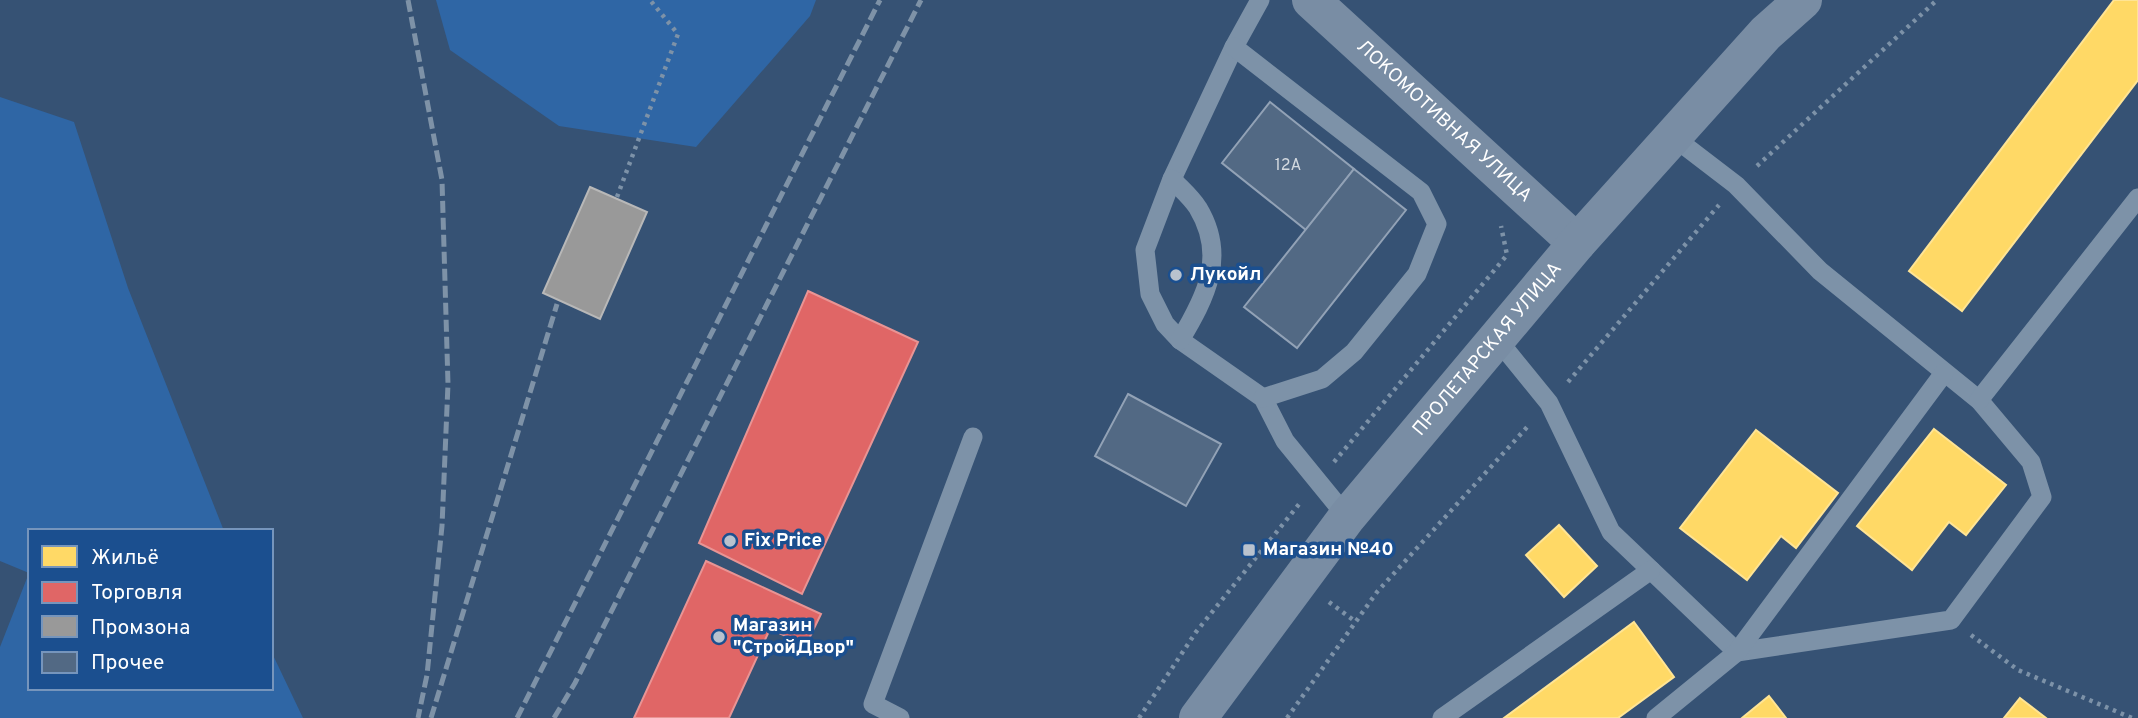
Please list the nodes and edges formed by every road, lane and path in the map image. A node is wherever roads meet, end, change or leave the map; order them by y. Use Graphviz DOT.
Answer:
graph roads {
  1 [pos="650,0"];
  2 [pos="1259,0"];
  3 [pos="1311,0"];
  4 [pos="1802,0"];
  5 [pos="1937,0"];
  6 [pos="1234,47"];
  7 [pos="1672,136"];
  8 [pos="1172,179"];
  9 [pos="1736,185"];
  10 [pos="617,197"];
  11 [pos="2138,198"];
  12 [pos="1577,243"];
  13 [pos="1497,338"];
  14 [pos="1180,340"];
  15 [pos="1944,373"];
  16 [pos="1263,398"];
  17 [pos="1979,400"];
  18 [pos="1549,403"];
  19 [pos="973,437"];
  20 [pos="1347,517"];
  21 [pos="1651,570"];
  22 [pos="1951,620"];
  23 [pos="1737,652"];
  24 [pos="870,711"];
  25 [pos="900,718"];
  26 [pos="1198,718"];
  27 [pos="1287,718"];
  28 [pos="1442,718"];
  29 [pos="1656,718"];
  30 [pos="2132,718"];
  1 -- 10 [label="path"];
  2 -- 6 [label="lane"];
  3 -- 12 [label="main road, ЛОКОМОТИВНАЯ УЛИЦА"];
  4 -- 7 [label="main road, ПРОЛЕТАРСКАЯ УЛИЦА"];
  5 -- 9 [label="path"];
  6 -- 8 [label="lane"];
  6 -- 16 [label="lane"];
  7 -- 9 [label="lane"];
  7 -- 12 [label="main road, ПРОЛЕТАРСКАЯ УЛИЦА"];
  8 -- 14 [label="lane"];
  8 -- 14 [label="lane"];
  9 -- 15 [label="lane"];
  9 -- 18 [label="path"];
  11 -- 17 [label="lane"];
  12 -- 13 [label="main road, ПРОЛЕТАРСКАЯ УЛИЦА"];
  13 -- 18 [label="lane"];
  13 -- 20 [label="main road, ПРОЛЕТАРСКАЯ УЛИЦА"];
  14 -- 16 [label="lane"];
  15 -- 17 [label="lane"];
  15 -- 23 [label="lane"];
  16 -- 20 [label="lane"];
  17 -- 22 [label="lane"];
  18 -- 21 [label="lane"];
  18 -- 27 [label="path"];
  19 -- 24 [label="lane"];
  20 -- 26 [label="main road, ПРОЛЕТАРСКАЯ УЛИЦА"];
  21 -- 23 [label="lane"];
  21 -- 28 [label="lane"];
  22 -- 23 [label="lane"];
  22 -- 30 [label="path"];
  23 -- 29 [label="lane"];
  24 -- 25 [label="lane"];
}
